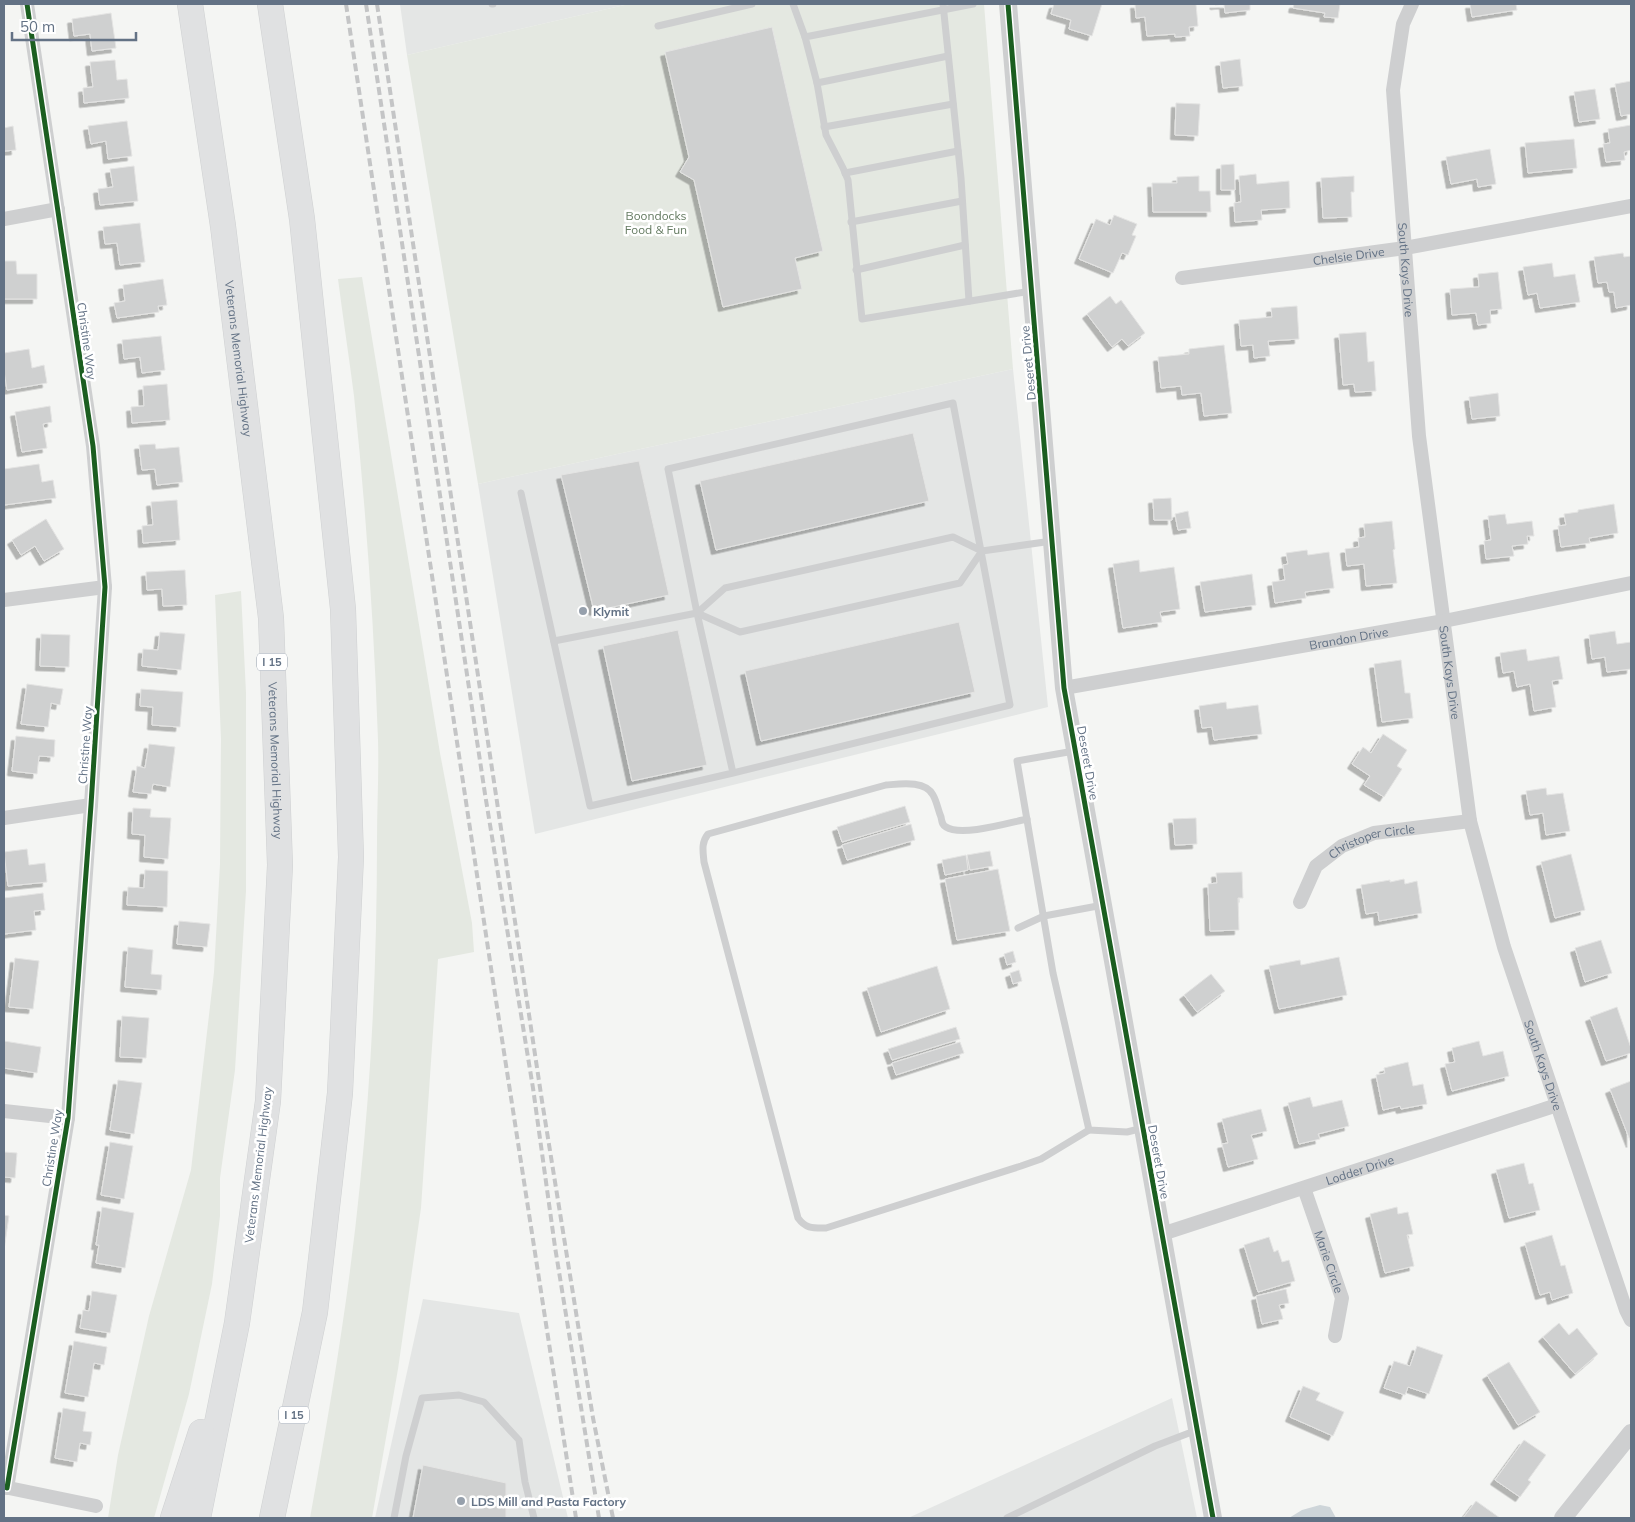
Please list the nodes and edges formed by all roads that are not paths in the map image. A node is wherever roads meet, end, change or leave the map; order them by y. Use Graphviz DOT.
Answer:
graph roads {
  1 [pos="27,4"];
  2 [pos="190,4"];
  3 [pos="270,4"];
  4 [pos="752,4"];
  5 [pos="793,4"];
  6 [pos="972,4"];
  7 [pos="1008,4"];
  8 [pos="1412,4"];
  9 [pos="943,7"];
  10 [pos="658,26"];
  11 [pos="805,38"];
  12 [pos="948,56"];
  13 [pos="817,83"];
  14 [pos="953,104"];
  15 [pos="824,127"];
  16 [pos="958,151"];
  17 [pos="845,173"];
  18 [pos="962,201"];
  19 [pos="1631,206"];
  20 [pos="58,209"];
  21 [pos="4,219"];
  22 [pos="851,222"];
  23 [pos="965,245"];
  24 [pos="1405,248"];
  25 [pos="856,270"];
  26 [pos="1182,278"];
  27 [pos="1032,291"];
  28 [pos="969,301"];
  29 [pos="521,493"];
  30 [pos="1052,541"];
  31 [pos="982,551"];
  32 [pos="1631,583"];
  33 [pos="105,587"];
  34 [pos="4,600"];
  35 [pos="697,613"];
  36 [pos="1444,621"];
  37 [pos="554,640"];
  38 [pos="1064,688"];
  39 [pos="1076,751"];
  40 [pos="733,774"];
  41 [pos="91,805"];
  42 [pos="4,818"];
  43 [pos="1027,819"];
  44 [pos="1470,821"];
  45 [pos="1300,902"];
  46 [pos="1103,904"];
  47 [pos="1044,916"];
  48 [pos="1018,928"];
  49 [pos="1557,1105"];
  50 [pos="4,1112"];
  51 [pos="68,1118"];
  52 [pos="1143,1128"];
  53 [pos="1089,1130"];
  54 [pos="1304,1188"];
  55 [pos="1162,1234"];
  56 [pos="315,1312"];
  57 [pos="1631,1320"];
  58 [pos="237,1323"];
  59 [pos="1335,1336"];
  60 [pos="1198,1430"];
  61 [pos="1631,1433"];
  62 [pos="6,1487"];
  63 [pos="96,1506"];
  64 [pos="173,1518"];
  65 [pos="198,1518"];
  66 [pos="272,1518"];
  67 [pos="286,1518"];
  68 [pos="394,1518"];
  69 [pos="534,1518"];
  70 [pos="1007,1518"];
  71 [pos="1213,1518"];
  72 [pos="1563,1518"];
  1 -- 20 [label="street, Christine Way"];
  2 -- 58 [label="highway, Veterans Memorial Highway / I 15"];
  3 -- 56 [label="highway, I 15"];
  4 -- 10 [label="lane"];
  5 -- 11 [label="lane"];
  6 -- 9 [label="lane"];
  7 -- 27 [label="street, Deseret Drive"];
  8 -- 24 [label="street, South Kays Drive"];
  9 -- 11 [label="lane"];
  9 -- 12 [label="lane"];
  11 -- 13 [label="lane"];
  12 -- 13 [label="lane"];
  12 -- 14 [label="lane"];
  13 -- 15 [label="lane"];
  14 -- 15 [label="lane"];
  14 -- 16 [label="lane"];
  15 -- 17 [label="lane"];
  16 -- 17 [label="lane"];
  16 -- 18 [label="lane"];
  17 -- 22 [label="lane"];
  18 -- 22 [label="lane"];
  18 -- 23 [label="lane"];
  19 -- 24 [label="street, Chelsie Drive"];
  20 -- 21 [label="street"];
  20 -- 33 [label="street, Christine Way"];
  22 -- 25 [label="lane"];
  23 -- 25 [label="lane"];
  23 -- 28 [label="lane"];
  24 -- 26 [label="street, Chelsie Drive"];
  24 -- 36 [label="street, South Kays Drive"];
  25 -- 28 [label="lane"];
  27 -- 28 [label="lane"];
  27 -- 30 [label="street, Deseret Drive"];
  29 -- 37 [label="lane"];
  30 -- 31 [label="lane"];
  30 -- 38 [label="street, Deseret Drive"];
  31 -- 35 [label="lane"];
  31 -- 35 [label="lane"];
  31 -- 35 [label="lane"];
  31 -- 40 [label="lane"];
  32 -- 36 [label="street, Brandon Drive"];
  33 -- 34 [label="street"];
  33 -- 41 [label="street, Christine Way"];
  35 -- 37 [label="lane"];
  35 -- 40 [label="lane"];
  36 -- 38 [label="street, Brandon Drive"];
  36 -- 44 [label="street, South Kays Drive"];
  37 -- 40 [label="lane"];
  38 -- 39 [label="street, Deseret Drive"];
  39 -- 43 [label="lane"];
  39 -- 46 [label="street, Deseret Drive"];
  41 -- 42 [label="street"];
  41 -- 51 [label="street, Christine Way"];
  43 -- 47 [label="lane"];
  43 -- 53 [label="lane"];
  44 -- 45 [label="street, Christoper Circle"];
  44 -- 49 [label="street, South Kays Drive"];
  46 -- 47 [label="lane"];
  46 -- 52 [label="street, Deseret Drive"];
  47 -- 48 [label="lane"];
  47 -- 53 [label="lane"];
  49 -- 54 [label="street, Lodder Drive"];
  49 -- 57 [label="street, South Kays Drive"];
  50 -- 51 [label="street"];
  51 -- 62 [label="street, Christine Way"];
  52 -- 53 [label="lane"];
  52 -- 55 [label="street, Deseret Drive"];
  54 -- 55 [label="street, Lodder Drive"];
  54 -- 59 [label="street, Marie Circle"];
  55 -- 60 [label="street, Deseret Drive"];
  56 -- 66 [label="highway, I 15"];
  56 -- 67 [label="highway"];
  58 -- 64 [label="highway"];
  58 -- 65 [label="highway, Veterans Memorial Highway / I 15"];
  60 -- 70 [label="lane"];
  60 -- 71 [label="street, Deseret Drive"];
  61 -- 72 [label="street"];
  62 -- 63 [label="street"];
  68 -- 69 [label="lane"];
}
